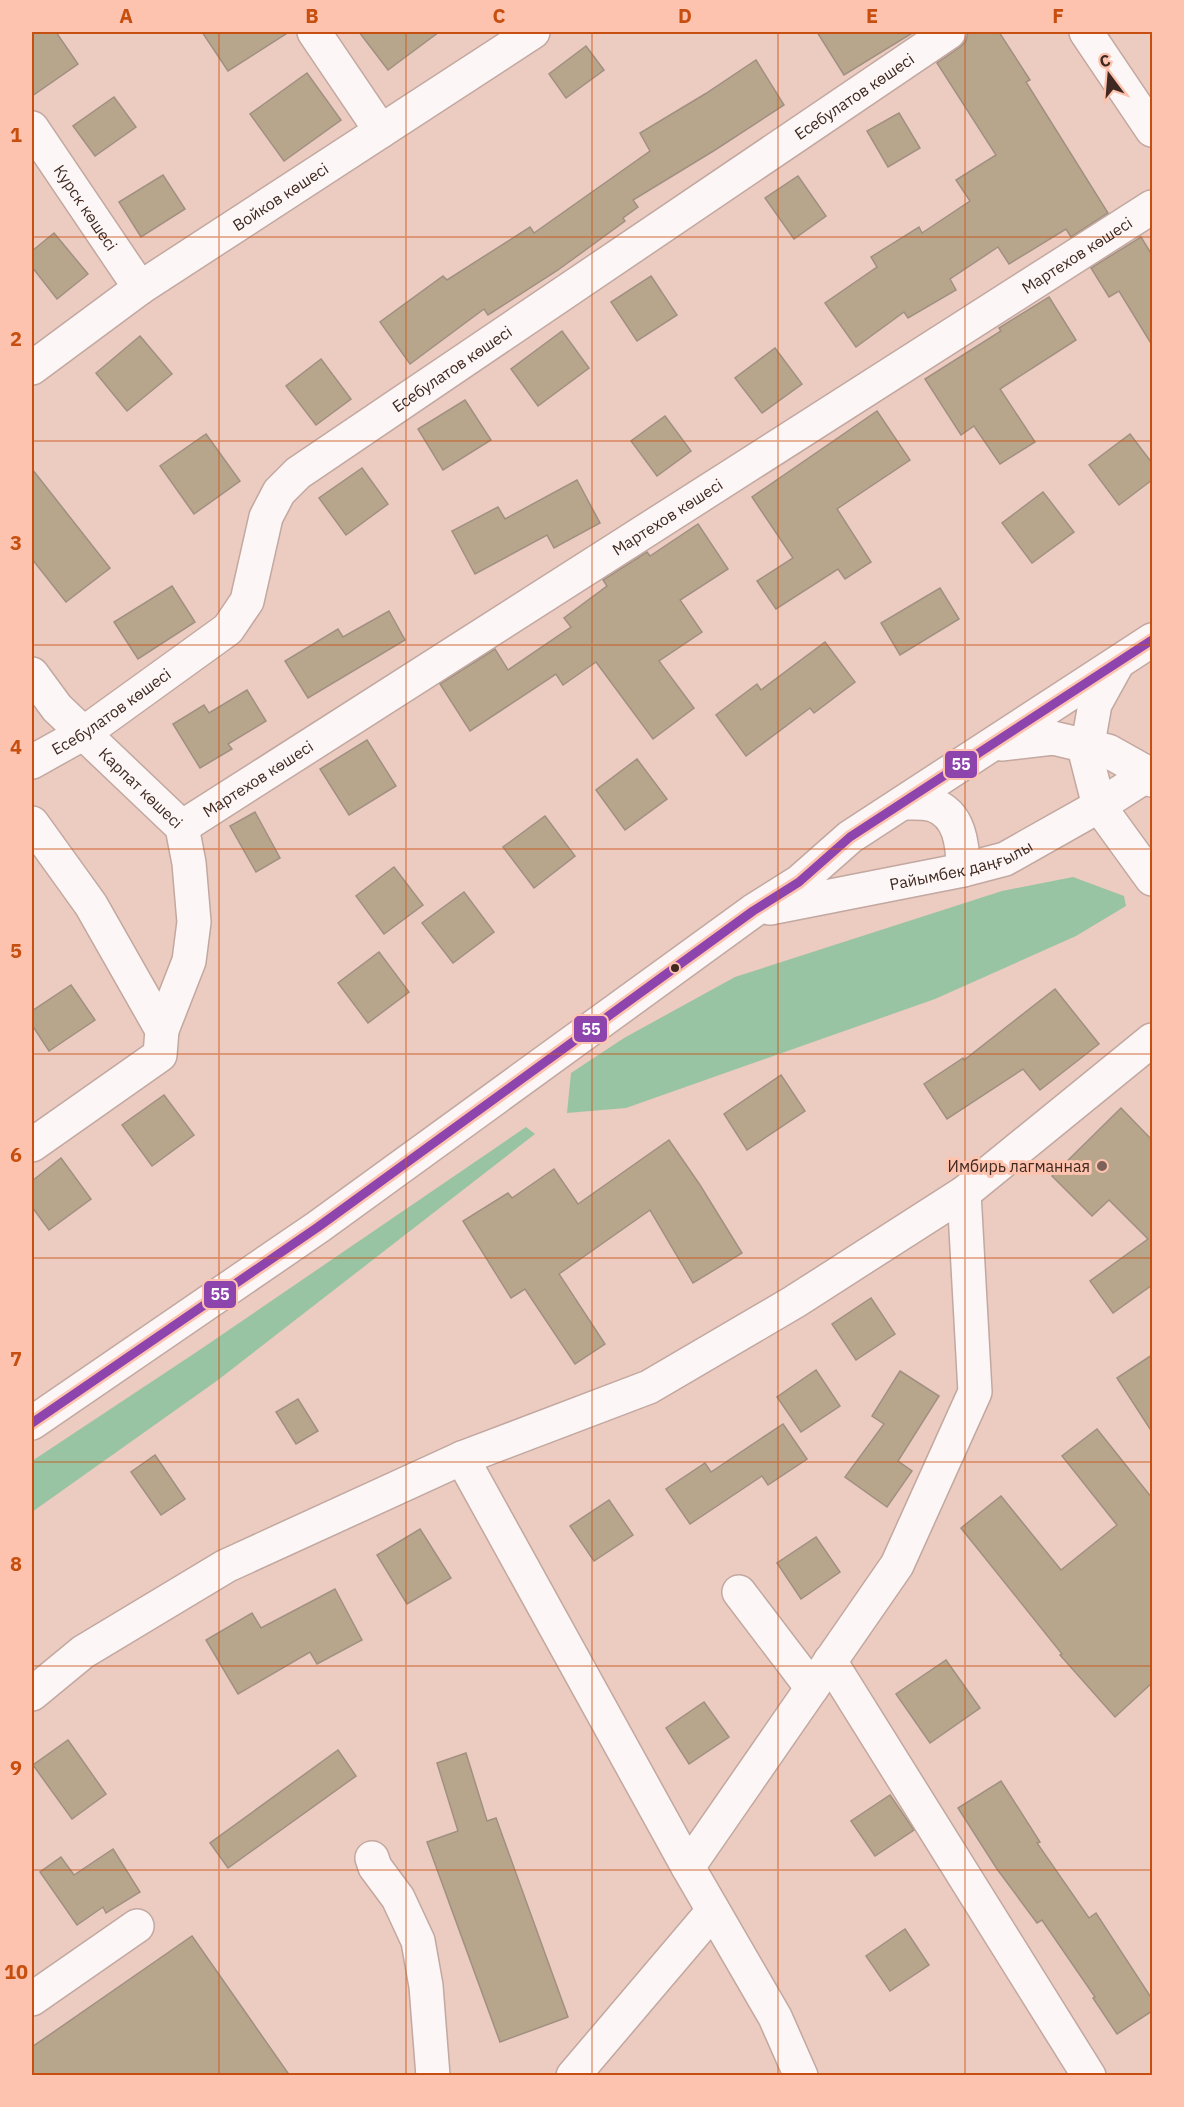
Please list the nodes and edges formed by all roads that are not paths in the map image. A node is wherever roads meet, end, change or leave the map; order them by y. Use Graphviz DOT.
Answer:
graph roads {
  1 [pos="314,32"];
  2 [pos="533,32"];
  3 [pos="949,32"];
  4 [pos="1086,32"];
  5 [pos="1150,119"];
  6 [pos="32,128"];
  7 [pos="381,131"];
  8 [pos="1152,207"];
  9 [pos="140,288"];
  10 [pos="32,368"];
  11 [pos="1152,640"];
  12 [pos="1117,664"];
  13 [pos="32,674"];
  14 [pos="84,733"];
  15 [pos="993,745"];
  16 [pos="1088,746"];
  17 [pos="32,762"];
  18 [pos="1151,776"];
  19 [pos="904,803"];
  20 [pos="1100,806"];
  21 [pos="32,823"];
  22 [pos="182,826"];
  23 [pos="963,870"];
  24 [pos="1152,879"];
  25 [pos="753,911"];
  26 [pos="1152,1040"];
  27 [pos="161,1042"];
  28 [pos="32,1145"];
  29 [pos="964,1193"];
  30 [pos="32,1423"];
  31 [pos="462,1458"];
  32 [pos="739,1592"];
  33 [pos="830,1662"];
  34 [pos="812,1688"];
  35 [pos="32,1694"];
  36 [pos="372,1858"];
  37 [pos="688,1867"];
  38 [pos="713,1911"];
  39 [pos="137,1926"];
  40 [pos="32,1999"];
  41 [pos="436,2068"];
  42 [pos="573,2076"];
  43 [pos="801,2076"];
  44 [pos="1089,2076"];
  1 -- 7 [label="street"];
  2 -- 7 [label="street, Войков көшесі"];
  3 -- 14 [label="street, Есебулатов көшесі"];
  4 -- 5 [label="street"];
  6 -- 9 [label="street, Курск көшесі"];
  7 -- 9 [label="street, Войков көшесі"];
  8 -- 22 [label="street, Мартехов көшесі"];
  9 -- 10 [label="street, Войков көшесі"];
  11 -- 12 [label="street, Райымбек даңғылы"];
  12 -- 15 [label="street, Райымбек даңғылы"];
  12 -- 16 [label="street"];
  13 -- 14 [label="street, Карпат көшесі"];
  14 -- 17 [label="street, Есебулатов көшесі"];
  14 -- 22 [label="street, Карпат көшесі"];
  15 -- 16 [label="street"];
  15 -- 19 [label="street, Райымбек даңғылы"];
  16 -- 18 [label="street"];
  16 -- 20 [label="street"];
  18 -- 20 [label="street, Райымбек даңғылы"];
  19 -- 23 [label="street"];
  19 -- 25 [label="street, Райымбек даңғылы"];
  20 -- 23 [label="street, Райымбек даңғылы"];
  20 -- 24 [label="street"];
  21 -- 27 [label="street"];
  22 -- 27 [label="street, Карпат көшесі"];
  23 -- 25 [label="street, Райымбек даңғылы"];
  25 -- 30 [label="street, Райымбек даңғылы"];
  26 -- 29 [label="street"];
  27 -- 28 [label="street"];
  29 -- 31 [label="street"];
  29 -- 33 [label="street"];
  31 -- 35 [label="street"];
  31 -- 37 [label="street"];
  32 -- 34 [label="street"];
  33 -- 34 [label="street"];
  33 -- 44 [label="street"];
  34 -- 37 [label="street"];
  36 -- 41 [label="street"];
  37 -- 38 [label="street"];
  38 -- 42 [label="street"];
  38 -- 43 [label="street"];
  39 -- 40 [label="street"];
}
